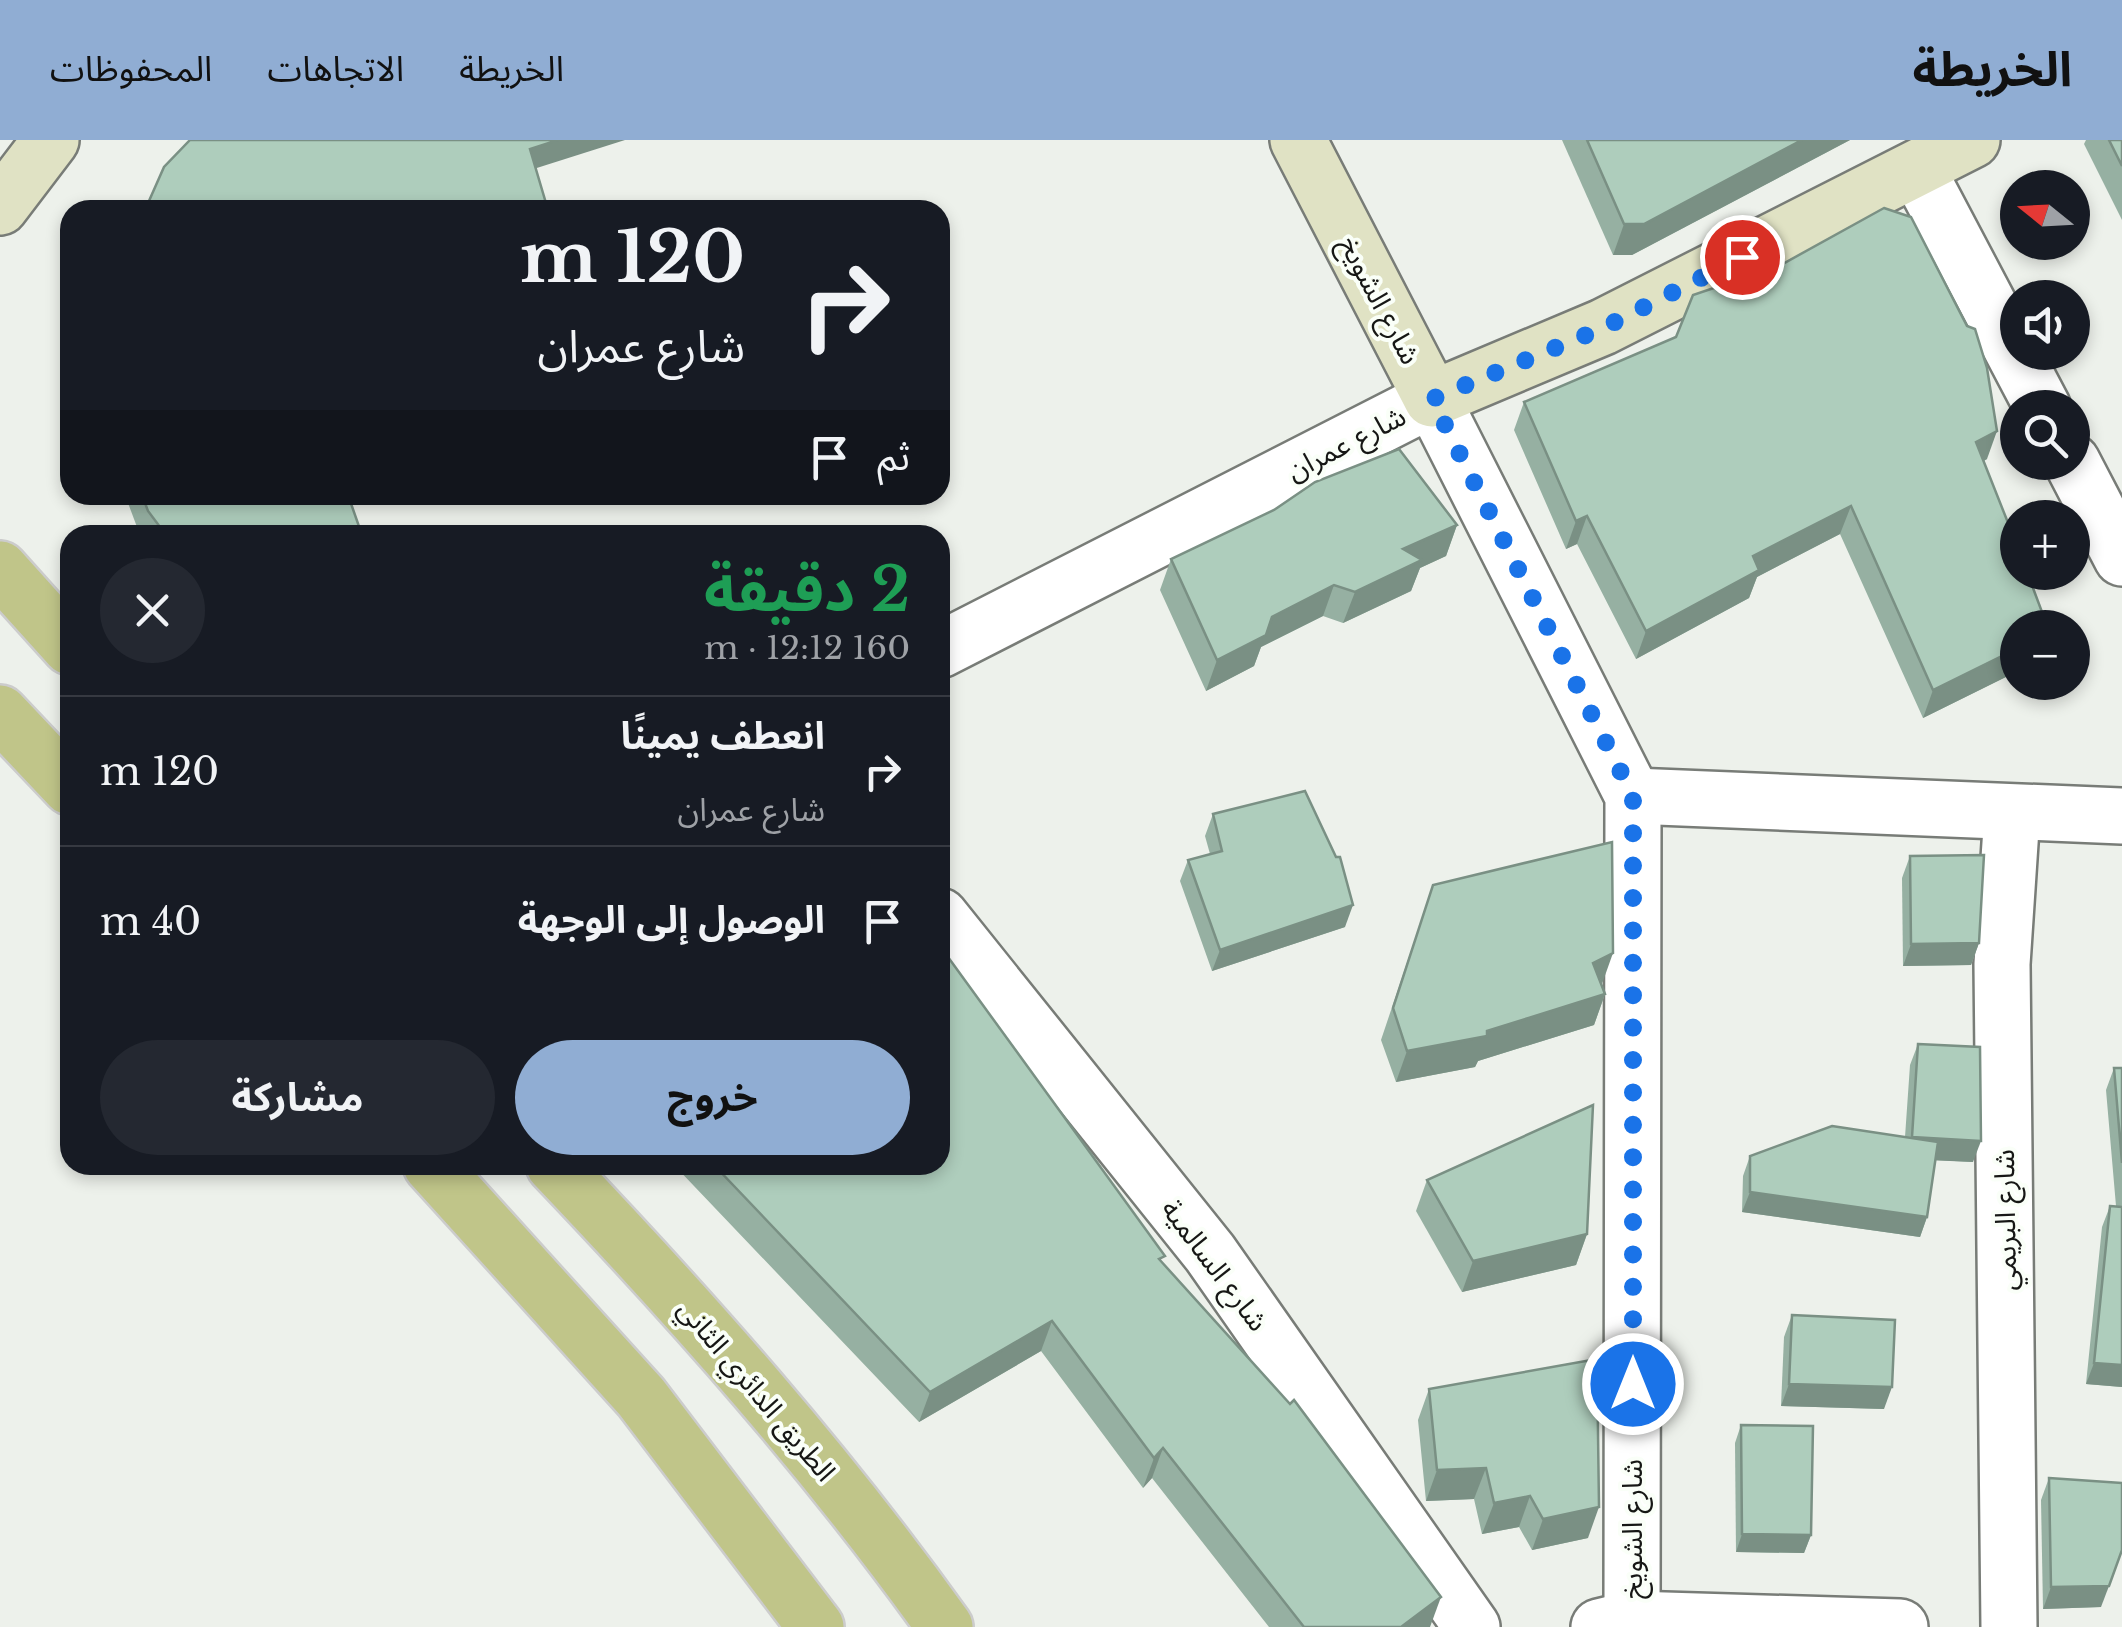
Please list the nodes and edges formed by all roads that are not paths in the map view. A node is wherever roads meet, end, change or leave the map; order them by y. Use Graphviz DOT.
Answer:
graph roads {
  1 [pos="16,140"];
  2 [pos="52,140"];
  3 [pos="1298,140"];
  4 [pos="1972,140"];
  5 [pos="0,149"];
  6 [pos="1917,169"];
  7 [pos="0,207"];
  8 [pos="2034,390"];
  9 [pos="1432,399"];
  10 [pos="2082,480"];
  11 [pos="2121,554"];
  12 [pos="0,569"];
  13 [pos="60,636"];
  14 [pos="950,645"];
  15 [pos="0,713"];
  16 [pos="60,776"];
  17 [pos="1633,796"];
  18 [pos="2012,813"];
  19 [pos="2122,816"];
  20 [pos="950,929"];
  21 [pos="440,1175"];
  22 [pos="563,1175"];
  23 [pos="1616,1623"];
  24 [pos="816,1627"];
  25 [pos="945,1627"];
  26 [pos="1472,1627"];
  27 [pos="1900,1627"];
  28 [pos="2009,1627"];
  1 -- 5 [label="main road"];
  2 -- 7 [label="main road"];
  3 -- 9 [label="main road, شارع الشويخ"];
  4 -- 6 [label="main road, شارع عمران"];
  6 -- 8 [label="street"];
  6 -- 9 [label="main road, شارع عمران"];
  9 -- 14 [label="street, شارع عمران"];
  9 -- 17 [label="street, شارع الشويخ"];
  10 -- 11 [label="street"];
  12 -- 13 [label="main road"];
  15 -- 16 [label="main road"];
  17 -- 18 [label="street"];
  17 -- 23 [label="street, شارع الشويخ"];
  18 -- 19 [label="street"];
  18 -- 28 [label="street, شارع البريمي"];
  20 -- 26 [label="street, شارع السالمية"];
  21 -- 24 [label="main road"];
  22 -- 25 [label="main road, الطريق الدائري الثاني"];
  23 -- 27 [label="street"];
}
